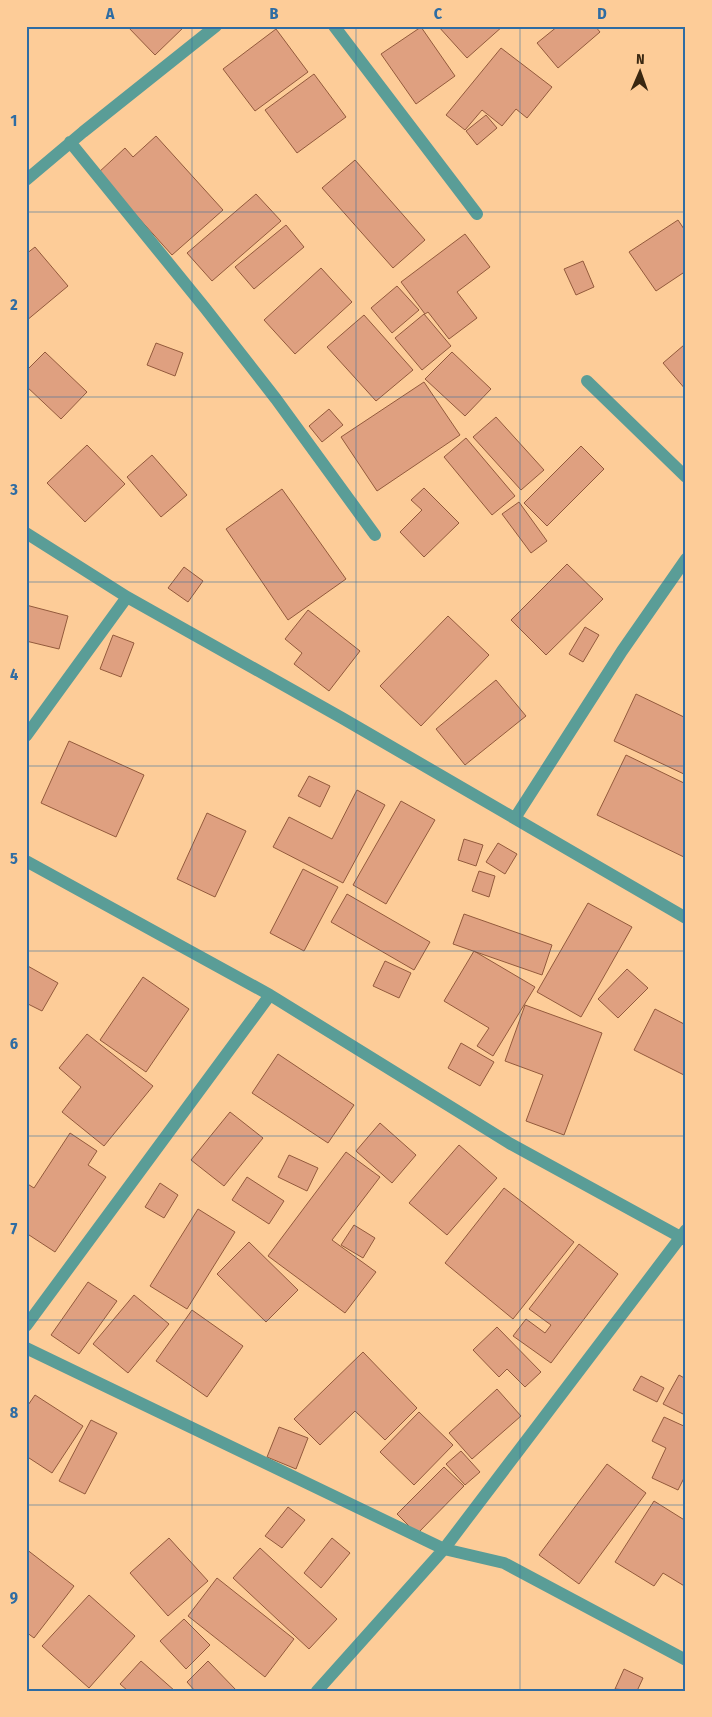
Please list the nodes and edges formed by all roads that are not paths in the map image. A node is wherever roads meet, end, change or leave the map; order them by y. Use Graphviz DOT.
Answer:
graph roads {
  1 [pos="216,26"];
  2 [pos="334,26"];
  3 [pos="70,142"];
  4 [pos="26,180"];
  5 [pos="477,214"];
  6 [pos="587,382"];
  7 [pos="686,477"];
  8 [pos="26,533"];
  9 [pos="375,535"];
  10 [pos="686,559"];
  11 [pos="127,597"];
  12 [pos="26,736"];
  13 [pos="515,818"];
  14 [pos="26,861"];
  15 [pos="686,918"];
  16 [pos="270,995"];
  17 [pos="684,1236"];
  18 [pos="26,1326"];
  19 [pos="26,1348"];
  20 [pos="444,1549"];
  21 [pos="686,1660"];
  22 [pos="317,1691"];
  1 -- 3 [label="street"];
  2 -- 5 [label="street"];
  3 -- 4 [label="street"];
  3 -- 9 [label="street"];
  6 -- 7 [label="street"];
  8 -- 11 [label="street"];
  10 -- 13 [label="street"];
  11 -- 12 [label="street"];
  11 -- 13 [label="street"];
  13 -- 15 [label="street"];
  14 -- 16 [label="street"];
  16 -- 17 [label="street"];
  16 -- 18 [label="street"];
  17 -- 20 [label="street"];
  19 -- 20 [label="street"];
  20 -- 21 [label="street"];
  20 -- 22 [label="street"];
}
